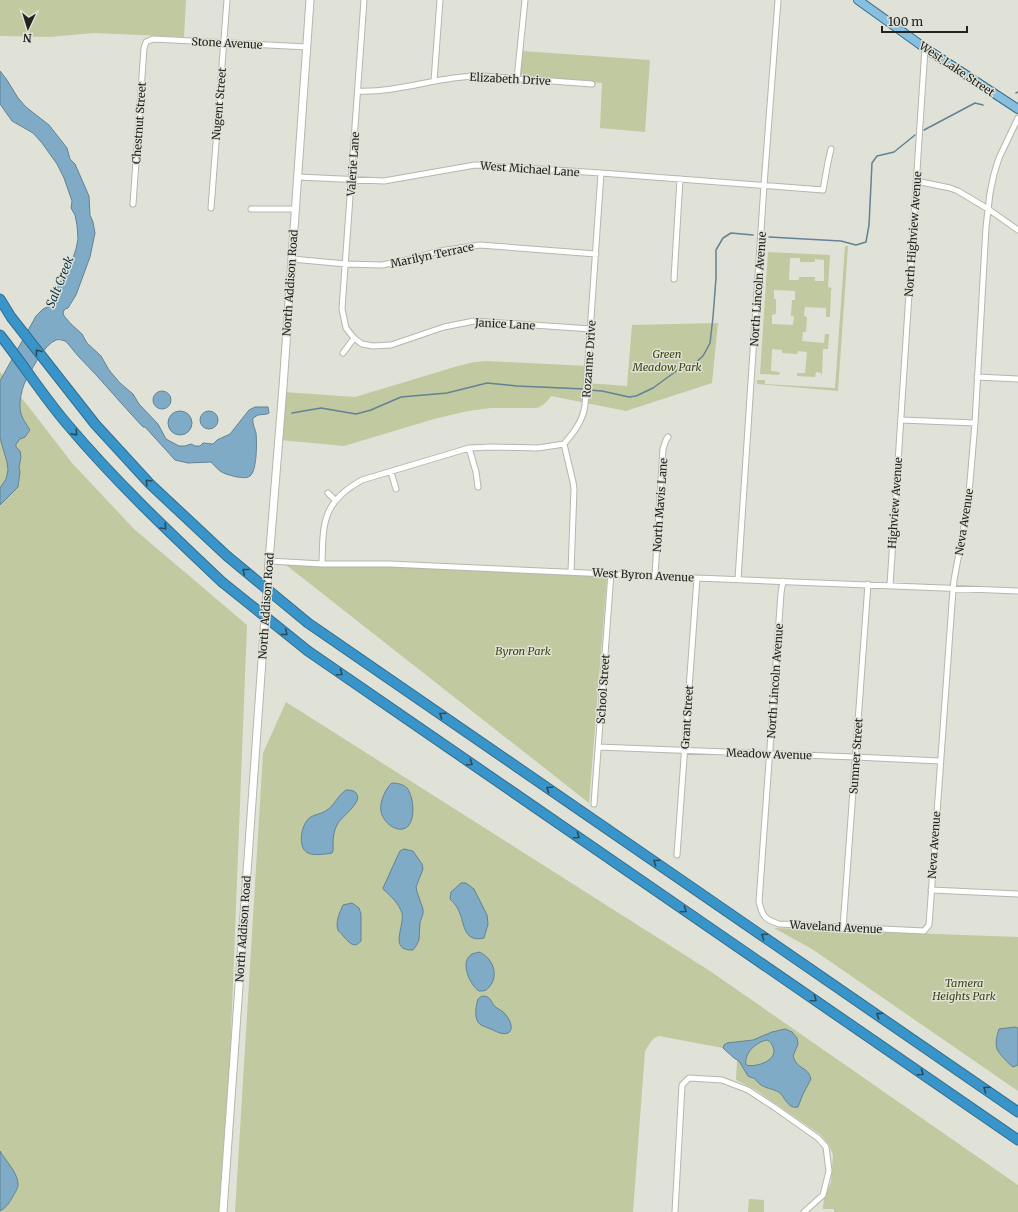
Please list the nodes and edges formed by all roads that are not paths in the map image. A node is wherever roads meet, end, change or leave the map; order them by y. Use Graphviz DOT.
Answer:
graph roads {
  1 [pos="227,0"];
  2 [pos="310,0"];
  3 [pos="364,0"];
  4 [pos="440,0"];
  5 [pos="525,0"];
  6 [pos="778,0"];
  7 [pos="858,0"];
  8 [pos="146,42"];
  9 [pos="224,43"];
  10 [pos="307,47"];
  11 [pos="925,48"];
  12 [pos="517,78"];
  13 [pos="434,81"];
  14 [pos="592,84"];
  15 [pos="358,91"];
  16 [pos="1018,109"];
  17 [pos="1018,118"];
  18 [pos="831,149"];
  19 [pos="601,173"];
  20 [pos="298,177"];
  21 [pos="680,179"];
  22 [pos="352,180"];
  23 [pos="916,181"];
  24 [pos="764,185"];
  25 [pos="133,204"];
  26 [pos="211,208"];
  27 [pos="251,209"];
  28 [pos="296,209"];
  29 [pos="988,209"];
  30 [pos="1018,230"];
  31 [pos="596,254"];
  32 [pos="292,259"];
  33 [pos="346,264"];
  34 [pos="674,279"];
  35 [pos="0,299"];
  36 [pos="346,328"];
  37 [pos="590,329"];
  38 [pos="1,336"];
  39 [pos="354,338"];
  40 [pos="343,353"];
  41 [pos="977,377"];
  42 [pos="1018,379"];
  43 [pos="901,420"];
  44 [pos="975,422"];
  45 [pos="668,437"];
  46 [pos="564,444"];
  47 [pos="469,448"];
  48 [pos="391,472"];
  49 [pos="478,487"];
  50 [pos="396,489"];
  51 [pos="328,493"];
  52 [pos="335,500"];
  53 [pos="269,561"];
  54 [pos="322,564"];
  55 [pos="571,572"];
  56 [pos="611,574"];
  57 [pos="655,575"];
  58 [pos="697,578"];
  59 [pos="738,579"];
  60 [pos="783,581"];
  61 [pos="868,584"];
  62 [pos="890,585"];
  63 [pos="953,588"];
  64 [pos="1018,591"];
  65 [pos="598,747"];
  66 [pos="684,750"];
  67 [pos="770,754"];
  68 [pos="855,757"];
  69 [pos="940,761"];
  70 [pos="594,804"];
  71 [pos="677,855"];
  72 [pos="931,890"];
  73 [pos="1018,894"];
  74 [pos="759,902"];
  75 [pos="843,928"];
  76 [pos="924,931"];
  77 [pos="1018,1112"];
  78 [pos="1018,1140"];
  79 [pos="224,1212"];
  80 [pos="675,1212"];
  81 [pos="804,1212"];
  1 -- 9 [label="street, Nugent Street"];
  2 -- 10 [label="street, North Addison Road"];
  3 -- 15 [label="street, Valerie Lane"];
  4 -- 13 [label="street"];
  5 -- 12 [label="street"];
  6 -- 24 [label="street, North Lincoln Avenue"];
  7 -- 11 [label="main road, West Lake Street"];
  8 -- 9 [label="street, Stone Avenue"];
  8 -- 25 [label="street, Chestnut Street"];
  9 -- 10 [label="street, Stone Avenue"];
  9 -- 26 [label="street, Nugent Street"];
  10 -- 20 [label="street, North Addison Road"];
  11 -- 16 [label="main road, West Lake Street"];
  11 -- 23 [label="street, North Highview Avenue"];
  12 -- 13 [label="street, Elizabeth Drive"];
  12 -- 14 [label="street, Elizabeth Drive"];
  13 -- 15 [label="street, Elizabeth Drive"];
  15 -- 22 [label="street, Valerie Lane"];
  17 -- 29 [label="street, Neva Avenue"];
  18 -- 24 [label="street, West Michael Lane"];
  19 -- 21 [label="street, West Michael Lane"];
  19 -- 22 [label="street, West Michael Lane"];
  19 -- 31 [label="street, Rozanne Drive"];
  20 -- 22 [label="street, West Michael Lane"];
  20 -- 28 [label="street, North Addison Road"];
  21 -- 24 [label="street, West Michael Lane"];
  21 -- 34 [label="street"];
  22 -- 33 [label="street, Valerie Lane"];
  23 -- 29 [label="street"];
  23 -- 43 [label="street, North Highview Avenue"];
  24 -- 59 [label="street, North Lincoln Avenue"];
  27 -- 28 [label="street"];
  28 -- 32 [label="street, North Addison Road"];
  29 -- 30 [label="street"];
  29 -- 41 [label="street, Neva Avenue"];
  31 -- 33 [label="street, Marilyn Terrace"];
  31 -- 37 [label="street, Rozanne Drive"];
  32 -- 33 [label="street, Marilyn Terrace"];
  32 -- 53 [label="street, North Addison Road"];
  33 -- 36 [label="street, Valerie Lane"];
  77 -- 35 [label="highway, one-way, bridge"];
  36 -- 39 [label="street, Janice Lane"];
  37 -- 39 [label="street, Janice Lane"];
  37 -- 46 [label="street, Rozanne Drive"];
  38 -- 78 [label="highway, one-way, bridge"];
  39 -- 40 [label="street"];
  41 -- 42 [label="street"];
  41 -- 44 [label="street, Neva Avenue"];
  43 -- 44 [label="street"];
  43 -- 62 [label="street, Highview Avenue"];
  44 -- 63 [label="street, Neva Avenue"];
  45 -- 57 [label="street, North Mavis Lane"];
  46 -- 47 [label="street"];
  46 -- 55 [label="street"];
  47 -- 48 [label="street"];
  47 -- 49 [label="street"];
  48 -- 50 [label="street"];
  48 -- 52 [label="street"];
  51 -- 52 [label="street"];
  52 -- 54 [label="street"];
  53 -- 54 [label="street, West Byron Avenue"];
  53 -- 79 [label="street, North Addison Road"];
  54 -- 55 [label="street, West Byron Avenue"];
  55 -- 56 [label="street, West Byron Avenue"];
  56 -- 57 [label="street, West Byron Avenue"];
  56 -- 65 [label="street, School Street"];
  57 -- 58 [label="street, West Byron Avenue"];
  58 -- 59 [label="street, West Byron Avenue"];
  58 -- 66 [label="street, Grant Street"];
  59 -- 60 [label="street, West Byron Avenue"];
  60 -- 61 [label="street, West Byron Avenue"];
  60 -- 67 [label="street, North Lincoln Avenue"];
  61 -- 62 [label="street, West Byron Avenue"];
  61 -- 68 [label="street, Sumner Street"];
  62 -- 63 [label="street, West Byron Avenue"];
  63 -- 64 [label="street, West Byron Avenue"];
  63 -- 69 [label="street, Neva Avenue"];
  65 -- 66 [label="street, Meadow Avenue"];
  65 -- 70 [label="street, School Street"];
  66 -- 67 [label="street, Meadow Avenue"];
  66 -- 71 [label="street, Grant Street"];
  67 -- 68 [label="street, Meadow Avenue"];
  67 -- 74 [label="street, North Lincoln Avenue"];
  68 -- 69 [label="street, Meadow Avenue"];
  68 -- 75 [label="street, Sumner Street"];
  69 -- 72 [label="street, Neva Avenue"];
  72 -- 73 [label="street"];
  72 -- 76 [label="street, Neva Avenue"];
  74 -- 75 [label="street, Waveland Avenue"];
  75 -- 76 [label="street, Waveland Avenue"];
  80 -- 81 [label="street"];
}
